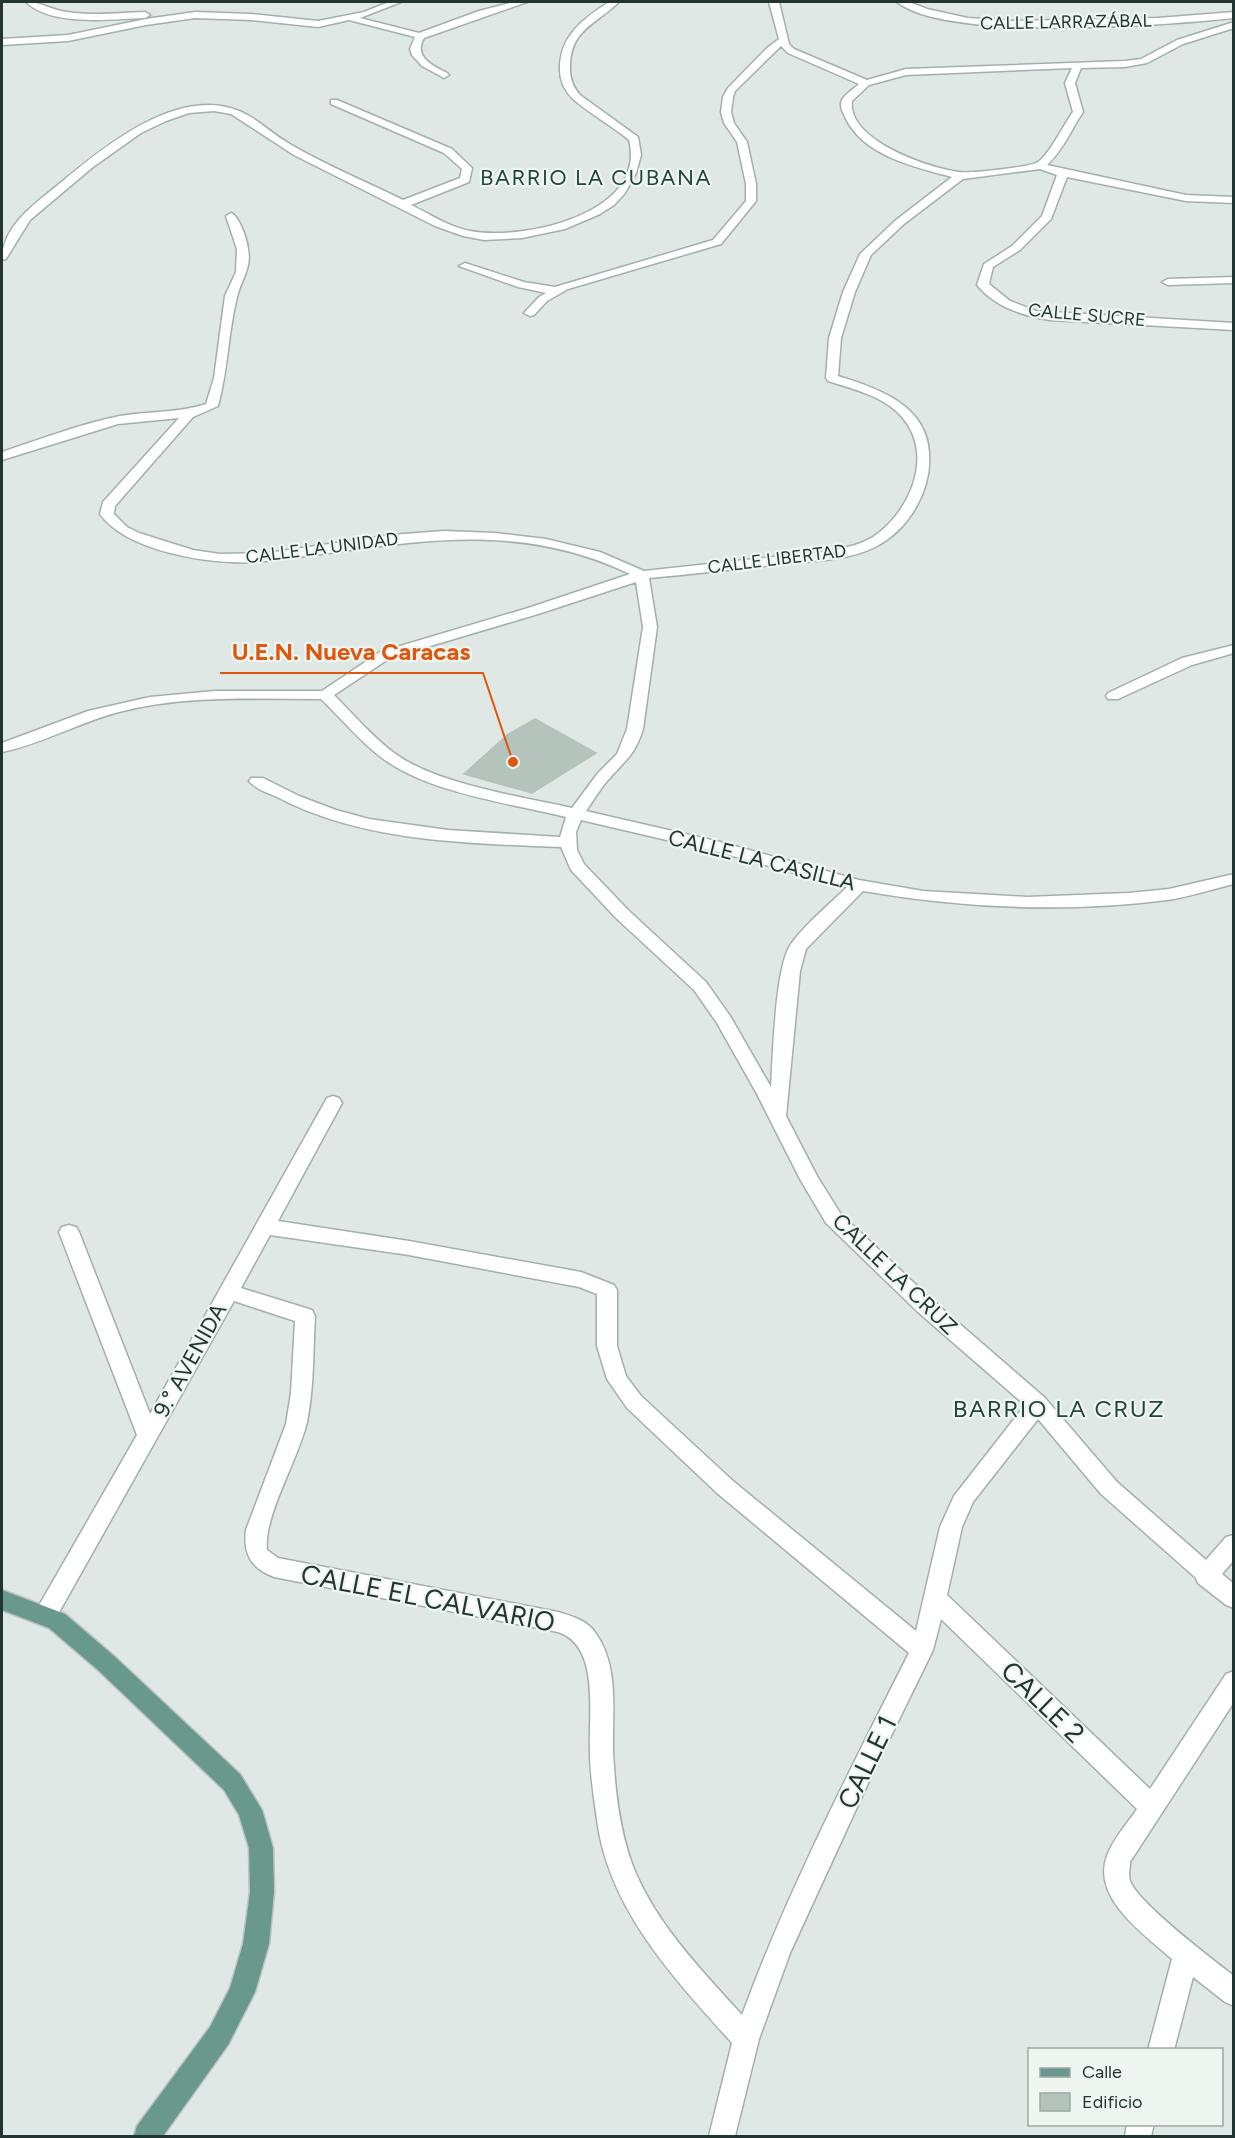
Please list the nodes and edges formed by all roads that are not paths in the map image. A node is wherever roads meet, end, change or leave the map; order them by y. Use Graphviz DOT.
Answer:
graph roads {
  1 [pos="31,2"];
  2 [pos="396,2"];
  3 [pos="522,2"];
  4 [pos="614,2"];
  5 [pos="774,2"];
  6 [pos="902,2"];
  7 [pos="195,15"];
  8 [pos="1233,15"];
  9 [pos="352,18"];
  10 [pos="1233,26"];
  11 [pos="420,36"];
  12 [pos="784,40"];
  13 [pos="2,42"];
  14 [pos="1077,67"];
  15 [pos="444,75"];
  16 [pos="866,83"];
  17 [pos="334,102"];
  18 [pos="1040,166"];
  19 [pos="1063,173"];
  20 [pos="960,176"];
  21 [pos="1233,200"];
  22 [pos="403,204"];
  23 [pos="231,216"];
  24 [pos="2,257"];
  25 [pos="465,266"];
  26 [pos="1233,280"];
  27 [pos="1168,282"];
  28 [pos="556,291"];
  29 [pos="530,313"];
  30 [pos="1233,327"];
  31 [pos="189,414"];
  32 [pos="2,456"];
  33 [pos="642,575"];
  34 [pos="1233,649"];
  35 [pos="324,695"];
  36 [pos="1113,696"];
  37 [pos="2,748"];
  38 [pos="257,781"];
  39 [pos="575,815"];
  40 [pos="569,842"];
  41 [pos="1233,879"];
  42 [pos="859,885"];
  43 [pos="333,1103"];
  44 [pos="778,1117"];
  45 [pos="265,1227"];
  46 [pos="69,1232"];
  47 [pos="229,1292"];
  48 [pos="1038,1404"];
  49 [pos="148,1436"];
  50 [pos="1233,1544"];
  51 [pos="1206,1576"];
  52 [pos="935,1598"];
  53 [pos="1233,1598"];
  54 [pos="2,1600"];
  55 [pos="45,1616"];
  56 [pos="922,1650"];
  57 [pos="1233,1681"];
  58 [pos="1151,1806"];
  59 [pos="1186,1954"];
  60 [pos="1233,1993"];
  61 [pos="746,2039"];
  62 [pos="1161,2048"];
  63 [pos="147,2136"];
  64 [pos="722,2136"];
  1 -- 7 [label="street"];
  2 -- 9 [label="street"];
  3 -- 11 [label="street"];
  4 -- 22 [label="street"];
  5 -- 12 [label="street"];
  6 -- 8 [label="street, CALLE LARRAZÁBAL"];
  7 -- 9 [label="street"];
  7 -- 13 [label="street"];
  9 -- 11 [label="street"];
  10 -- 14 [label="street"];
  11 -- 15 [label="street"];
  12 -- 16 [label="street"];
  12 -- 28 [label="street"];
  14 -- 16 [label="street"];
  14 -- 18 [label="street"];
  16 -- 20 [label="street"];
  17 -- 22 [label="street"];
  18 -- 19 [label="street"];
  18 -- 20 [label="street"];
  19 -- 21 [label="street"];
  19 -- 30 [label="street, CALLE SUCRE"];
  20 -- 33 [label="street, CALLE LIBERTAD"];
  22 -- 24 [label="street"];
  23 -- 31 [label="street, CALLE LA UNIDAD"];
  25 -- 28 [label="street"];
  26 -- 27 [label="street"];
  28 -- 29 [label="street"];
  31 -- 32 [label="street"];
  31 -- 33 [label="street, CALLE LA UNIDAD"];
  33 -- 35 [label="street, CALLE LIBERTAD"];
  33 -- 39 [label="street"];
  34 -- 36 [label="street"];
  35 -- 37 [label="street"];
  35 -- 39 [label="street, CALLE LA CASILLA"];
  38 -- 40 [label="street"];
  39 -- 40 [label="street"];
  39 -- 42 [label="street, CALLE LA CASILLA"];
  40 -- 44 [label="street, CALLE LA CRUZ"];
  41 -- 42 [label="street, CALLE LA CASILLA"];
  42 -- 44 [label="street"];
  43 -- 45 [label="street, 9.° AVENIDA"];
  44 -- 48 [label="street, CALLE LA CRUZ"];
  45 -- 47 [label="street, 9.° AVENIDA"];
  45 -- 56 [label="street"];
  46 -- 49 [label="street"];
  47 -- 49 [label="street, 9.° AVENIDA"];
  47 -- 61 [label="street, CALLE EL CALVARIO"];
  48 -- 51 [label="street, CALLE LA CRUZ"];
  48 -- 52 [label="street, CALLE 1"];
  49 -- 55 [label="street, 9.° AVENIDA"];
  50 -- 51 [label="street"];
  51 -- 53 [label="street, CALLE LA CRUZ"];
  52 -- 56 [label="street, CALLE 1"];
  52 -- 58 [label="street, CALLE 2"];
  54 -- 55 [label="main road"];
  55 -- 63 [label="main road"];
  56 -- 61 [label="street, CALLE 1"];
  57 -- 58 [label="street"];
  58 -- 59 [label="street"];
  59 -- 60 [label="street"];
  59 -- 62 [label="street"];
  61 -- 64 [label="street, CALLE 1"];
}
